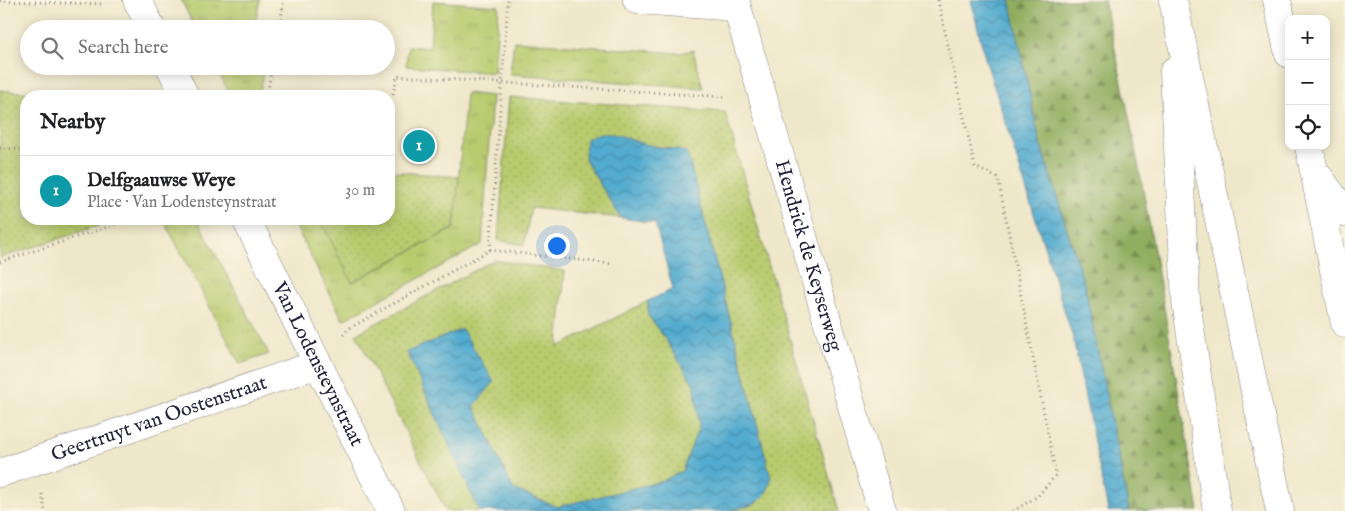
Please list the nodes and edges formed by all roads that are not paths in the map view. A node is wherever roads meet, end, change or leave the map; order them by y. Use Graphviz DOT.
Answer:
graph roads {
  1 [pos="637,0"];
  2 [pos="1172,0"];
  3 [pos="1277,0"];
  4 [pos="736,3"];
  5 [pos="1285,36"];
  6 [pos="174,75"];
  7 [pos="182,90"];
  8 [pos="1311,158"];
  9 [pos="1345,213"];
  10 [pos="249,225"];
  11 [pos="1345,324"];
  12 [pos="318,364"];
  13 [pos="0,473"];
  14 [pos="391,511"];
  15 [pos="882,511"];
  16 [pos="1218,511"];
  17 [pos="1280,511"];
  1 -- 4 [label="main road"];
  2 -- 16 [label="main road"];
  2 -- 17 [label="main road"];
  3 -- 5 [label="main road"];
  4 -- 15 [label="main road, Hendrick de Keyserweg"];
  6 -- 7 [label="main road"];
  8 -- 9 [label="main road"];
  8 -- 11 [label="main road"];
  10 -- 12 [label="main road, Van Lodensteynstraat"];
  12 -- 13 [label="main road, Geertruyt van Oostenstraat"];
  12 -- 14 [label="main road, Van Lodensteynstraat"];
}
